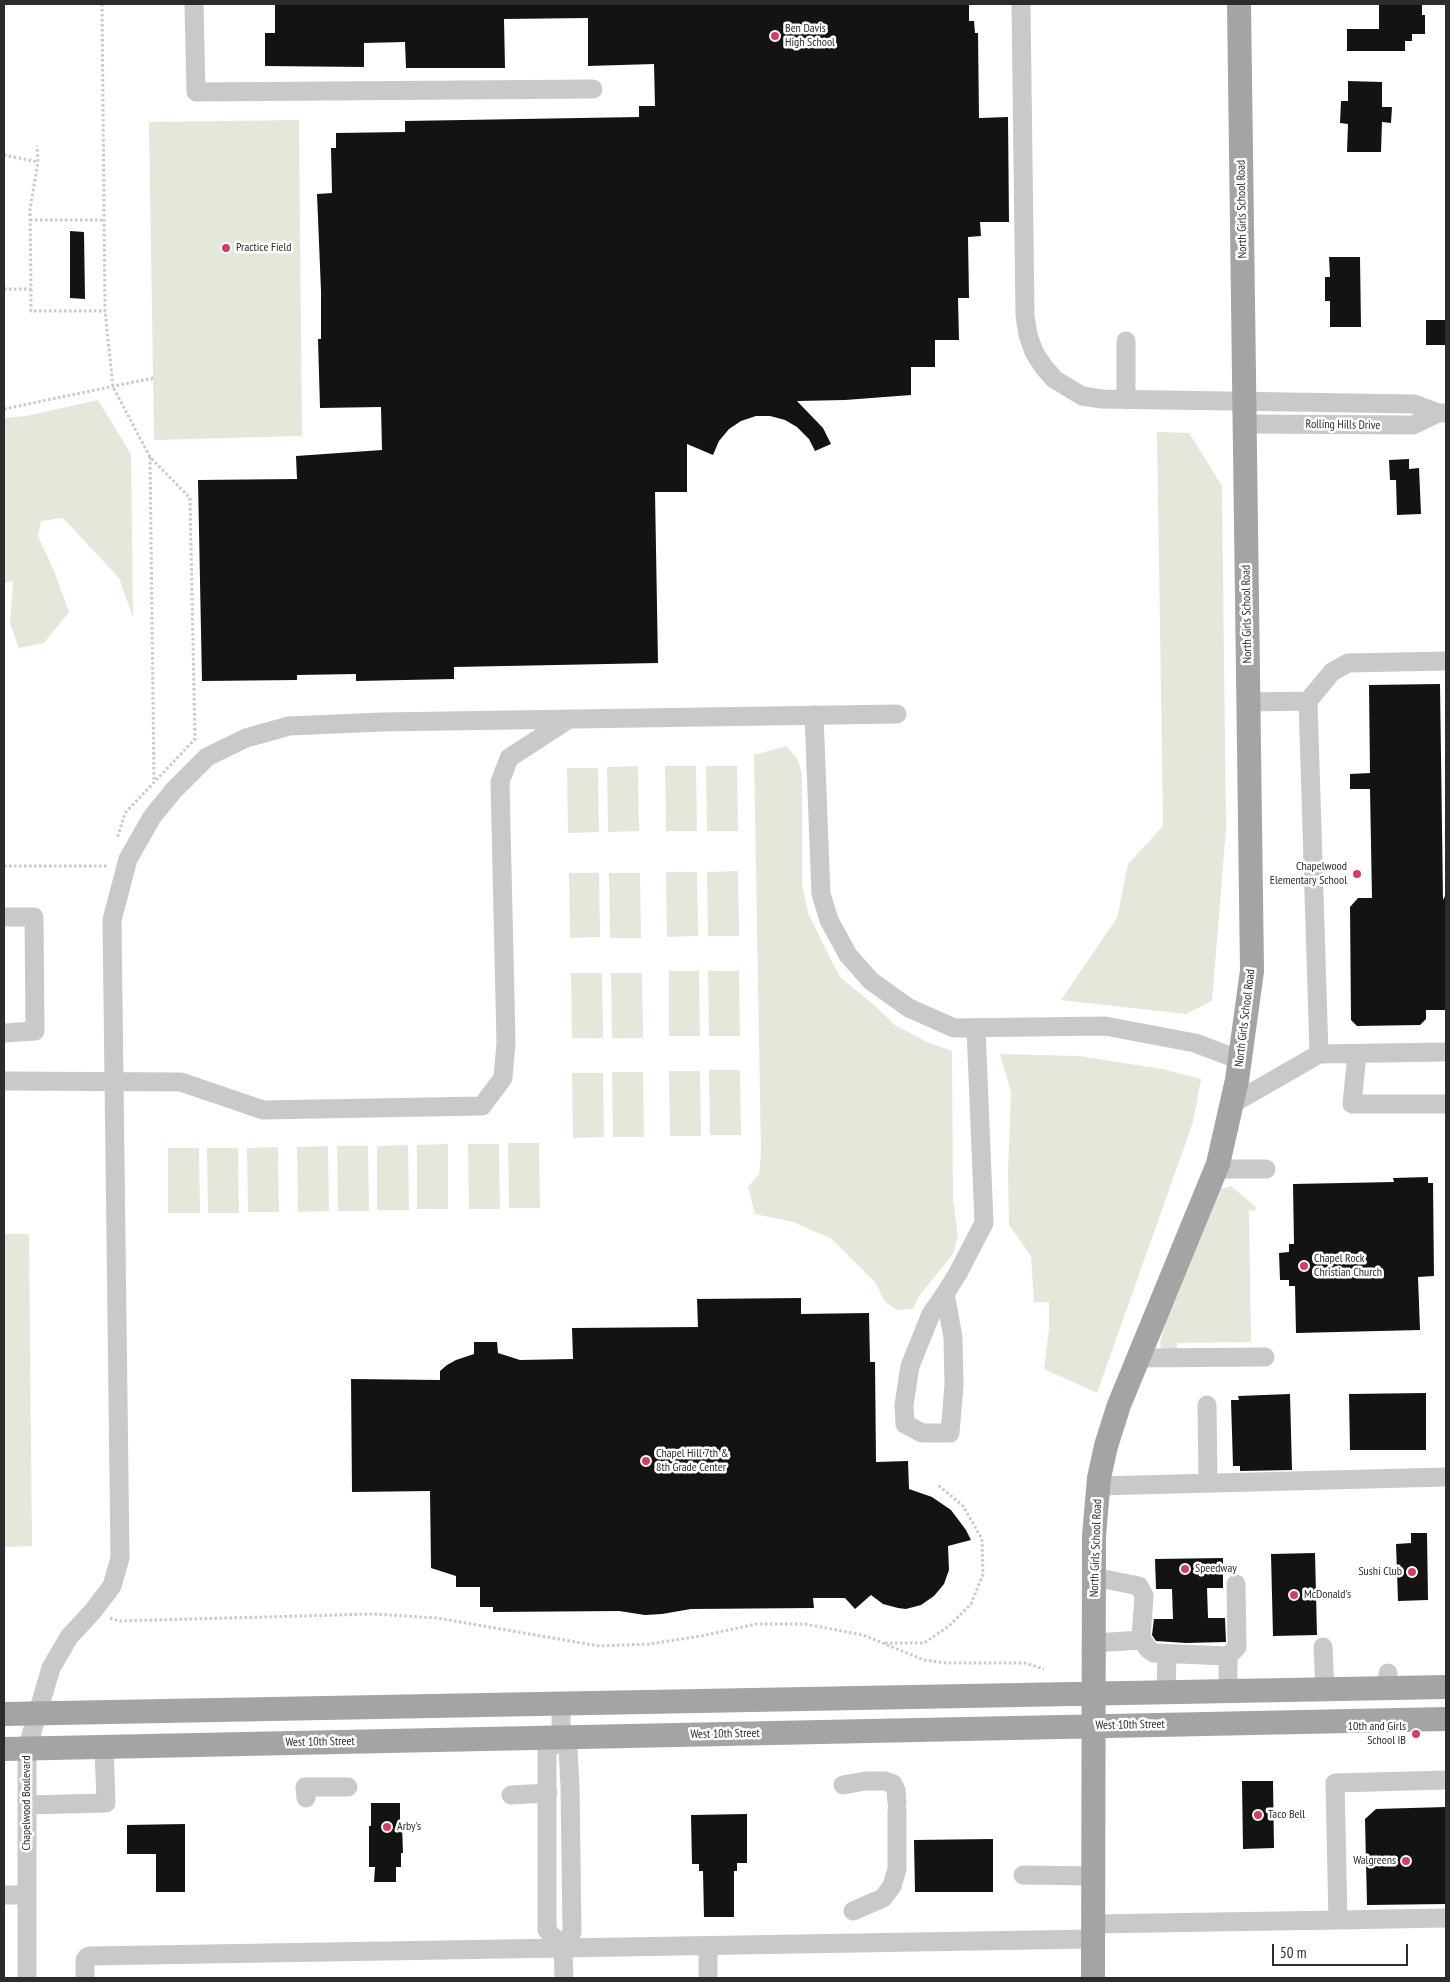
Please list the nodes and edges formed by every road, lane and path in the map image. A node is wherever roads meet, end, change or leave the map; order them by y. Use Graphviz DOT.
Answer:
graph roads {
  1 [pos="102,4"];
  2 [pos="194,4"];
  3 [pos="1021,4"];
  4 [pos="1238,4"];
  5 [pos="593,89"];
  6 [pos="37,146"];
  7 [pos="4,155"];
  8 [pos="38,162"];
  9 [pos="30,220"];
  10 [pos="104,220"];
  11 [pos="4,289"];
  12 [pos="31,289"];
  13 [pos="105,311"];
  14 [pos="1126,341"];
  15 [pos="153,378"];
  16 [pos="113,387"];
  17 [pos="1126,400"];
  18 [pos="4,409"];
  19 [pos="1245,413"];
  20 [pos="1442,413"];
  21 [pos="150,457"];
  22 [pos="1446,661"];
  23 [pos="1308,701"];
  24 [pos="1248,702"];
  25 [pos="897,714"];
  26 [pos="814,715"];
  27 [pos="569,719"];
  28 [pos="195,739"];
  29 [pos="154,782"];
  30 [pos="4,866"];
  31 [pos="111,866"];
  32 [pos="4,917"];
  33 [pos="976,1028"];
  34 [pos="4,1032"];
  35 [pos="1446,1052"];
  36 [pos="1319,1054"];
  37 [pos="1356,1054"];
  38 [pos="1240,1060"];
  39 [pos="4,1081"];
  40 [pos="114,1081"];
  41 [pos="1232,1104"];
  42 [pos="1446,1104"];
  43 [pos="1216,1169"];
  44 [pos="1266,1169"];
  45 [pos="945,1294"];
  46 [pos="1265,1357"];
  47 [pos="1139,1358"];
  48 [pos="1207,1405"];
  49 [pos="1446,1477"];
  50 [pos="1208,1483"];
  51 [pos="938,1485"];
  52 [pos="1098,1486"];
  53 [pos="1094,1578"];
  54 [pos="1236,1584"];
  55 [pos="94,1611"];
  56 [pos="1142,1640"];
  57 [pos="882,1643"];
  58 [pos="1094,1643"];
  59 [pos="1322,1647"];
  60 [pos="1167,1654"];
  61 [pos="1228,1656"];
  62 [pos="1044,1669"];
  63 [pos="1446,1687"];
  64 [pos="1325,1690"];
  65 [pos="1228,1692"];
  66 [pos="1166,1693"];
  67 [pos="1094,1694"];
  68 [pos="561,1704"];
  69 [pos="39,1713"];
  70 [pos="4,1714"];
  71 [pos="1446,1719"];
  72 [pos="1095,1726"];
  73 [pos="561,1737"];
  74 [pos="104,1747"];
  75 [pos="15,1749"];
  76 [pos="1446,1780"];
  77 [pos="843,1785"];
  78 [pos="348,1787"];
  79 [pos="548,1793"];
  80 [pos="511,1795"];
  81 [pos="306,1798"];
  82 [pos="27,1805"];
  83 [pos="1023,1875"];
  84 [pos="1093,1876"];
  85 [pos="27,1895"];
  86 [pos="4,1896"];
  87 [pos="853,1911"];
  88 [pos="1446,1918"];
  89 [pos="1338,1920"];
  90 [pos="1093,1932"];
  91 [pos="708,1946"];
  92 [pos="563,1948"];
  93 [pos="27,1978"];
  94 [pos="85,1978"];
  95 [pos="564,1978"];
  96 [pos="708,1978"];
  97 [pos="1093,1978"];
  1 -- 10 [label="path"];
  2 -- 5 [label="street"];
  3 -- 17 [label="street, Rolling Hills Drive"];
  4 -- 19 [label="main road, North Girls School Road"];
  6 -- 8 [label="path"];
  7 -- 8 [label="path"];
  8 -- 9 [label="path"];
  9 -- 10 [label="path"];
  9 -- 12 [label="path"];
  10 -- 13 [label="path"];
  11 -- 12 [label="path"];
  12 -- 13 [label="path"];
  13 -- 16 [label="path"];
  14 -- 17 [label="street"];
  15 -- 16 [label="path"];
  16 -- 18 [label="path"];
  16 -- 21 [label="path"];
  17 -- 19 [label="street, Rolling Hills Drive"];
  19 -- 20 [label="street, Rolling Hills Drive"];
  19 -- 24 [label="main road, North Girls School Road"];
  21 -- 28 [label="path"];
  21 -- 29 [label="path"];
  22 -- 23 [label="street"];
  23 -- 24 [label="street"];
  23 -- 36 [label="street"];
  24 -- 38 [label="main road, North Girls School Road"];
  25 -- 26 [label="street, Chapelwood Boulevard"];
  26 -- 27 [label="street, Chapelwood Boulevard"];
  26 -- 33 [label="street"];
  27 -- 40 [label="street, Chapelwood Boulevard"];
  27 -- 40 [label="street"];
  30 -- 31 [label="path"];
  32 -- 34 [label="street"];
  33 -- 38 [label="street"];
  33 -- 45 [label="street"];
  35 -- 37 [label="street"];
  36 -- 37 [label="street"];
  36 -- 41 [label="street"];
  37 -- 42 [label="street"];
  38 -- 41 [label="main road, North Girls School Road"];
  39 -- 40 [label="street"];
  40 -- 55 [label="street, Chapelwood Boulevard"];
  41 -- 43 [label="main road, North Girls School Road"];
  43 -- 44 [label="street"];
  43 -- 47 [label="main road, North Girls School Road"];
  45 -- 45 [label="street"];
  46 -- 47 [label="street"];
  47 -- 52 [label="main road, North Girls School Road"];
  48 -- 50 [label="street"];
  49 -- 50 [label="street"];
  50 -- 52 [label="street"];
  51 -- 57 [label="path"];
  52 -- 53 [label="main road, North Girls School Road"];
  53 -- 56 [label="street"];
  53 -- 58 [label="main road, North Girls School Road"];
  54 -- 61 [label="street"];
  55 -- 57 [label="path"];
  55 -- 69 [label="street, Chapelwood Boulevard"];
  56 -- 58 [label="street"];
  56 -- 60 [label="street"];
  57 -- 62 [label="path"];
  58 -- 67 [label="main road, North Girls School Road"];
  59 -- 64 [label="street"];
  60 -- 61 [label="street"];
  60 -- 66 [label="street"];
  61 -- 65 [label="street"];
  63 -- 64 [label="main road"];
  64 -- 65 [label="main road"];
  65 -- 66 [label="main road"];
  66 -- 67 [label="main road"];
  67 -- 68 [label="main road"];
  67 -- 72 [label="main road, North Girls School Road"];
  68 -- 69 [label="main road"];
  68 -- 73 [label="street"];
  69 -- 70 [label="main road"];
  69 -- 75 [label="street, Chapelwood Boulevard"];
  71 -- 72 [label="main road, West 10th Street"];
  72 -- 73 [label="main road, West 10th Street"];
  72 -- 84 [label="main road, North Girls School Road"];
  73 -- 74 [label="main road, West 10th Street"];
  73 -- 79 [label="street"];
  73 -- 92 [label="street"];
  74 -- 75 [label="main road, West 10th Street"];
  74 -- 82 [label="street"];
  75 -- 82 [label="street, Chapelwood Boulevard"];
  76 -- 89 [label="street"];
  77 -- 87 [label="street"];
  78 -- 81 [label="street"];
  79 -- 80 [label="street"];
  79 -- 92 [label="street"];
  82 -- 85 [label="street, Chapelwood Boulevard"];
  83 -- 84 [label="street"];
  84 -- 90 [label="main road, North Girls School Road"];
  85 -- 86 [label="street"];
  85 -- 93 [label="street, Chapelwood Boulevard"];
  88 -- 89 [label="street"];
  89 -- 90 [label="street"];
  90 -- 91 [label="street"];
  90 -- 97 [label="main road, North Girls School Road"];
  91 -- 92 [label="street"];
  91 -- 96 [label="street"];
  92 -- 94 [label="street"];
  92 -- 95 [label="street"];
}
